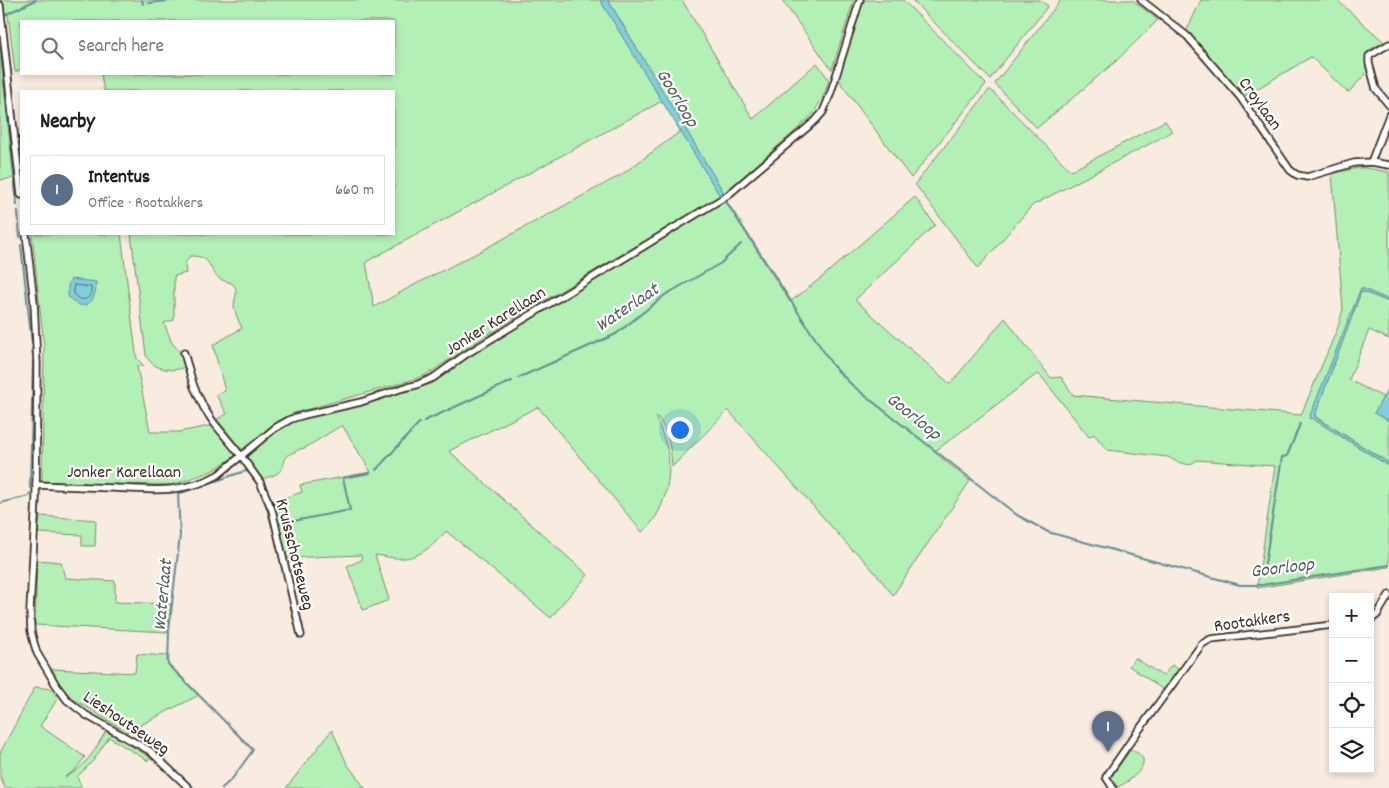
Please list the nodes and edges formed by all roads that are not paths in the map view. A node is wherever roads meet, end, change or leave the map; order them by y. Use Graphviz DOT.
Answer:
graph roads {
  1 [pos="860,0"];
  2 [pos="1141,0"];
  3 [pos="0,5"];
  4 [pos="1389,44"];
  5 [pos="1389,105"];
  6 [pos="1389,115"];
  7 [pos="1371,162"];
  8 [pos="1389,165"];
  9 [pos="20,186"];
  10 [pos="26,235"];
  11 [pos="184,353"];
  12 [pos="242,456"];
  13 [pos="36,485"];
  14 [pos="1389,595"];
  15 [pos="1374,617"];
  16 [pos="1329,625"];
  17 [pos="301,635"];
  18 [pos="189,788"];
  19 [pos="1113,788"];
  1 -- 12 [label="street, Jonker Karellaan"];
  2 -- 7 [label="street, Croylaan"];
  3 -- 9 [label="street"];
  4 -- 5 [label="street"];
  6 -- 7 [label="street"];
  7 -- 8 [label="street, Croylaan"];
  10 -- 13 [label="street, Lieshoutseweg"];
  11 -- 12 [label="street, Kruisschotseweg"];
  12 -- 13 [label="street, Jonker Karellaan"];
  12 -- 17 [label="street, Kruisschotseweg"];
  13 -- 18 [label="street, Lieshoutseweg"];
  14 -- 15 [label="street"];
  16 -- 19 [label="street, Rootakkers"];
}
